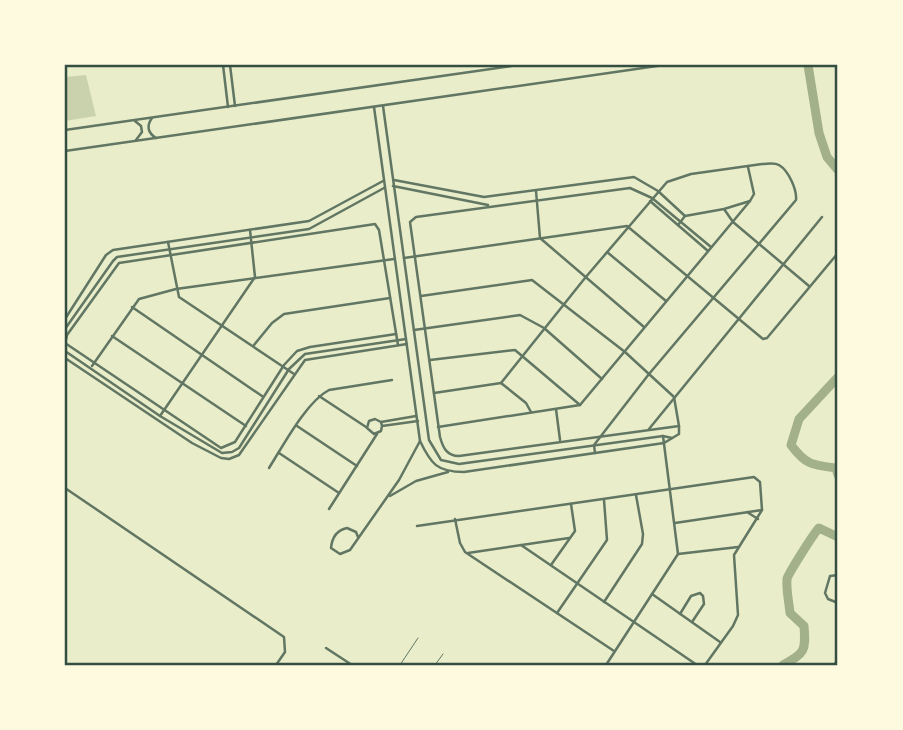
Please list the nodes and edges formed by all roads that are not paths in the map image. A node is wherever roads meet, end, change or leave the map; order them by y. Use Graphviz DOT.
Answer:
graph roads {
  1 [pos="223,65"];
  2 [pos="230,65"];
  3 [pos="517,65"];
  4 [pos="664,65"];
  5 [pos="508,66"];
  6 [pos="235,106"];
  7 [pos="383,106"];
  8 [pos="228,107"];
  9 [pos="374,107"];
  10 [pos="152,117"];
  11 [pos="132,120"];
  12 [pos="65,130"];
  13 [pos="156,138"];
  14 [pos="135,141"];
  15 [pos="65,151"];
  16 [pos="388,154"];
  17 [pos="380,155"];
  18 [pos="748,166"];
  19 [pos="392,180"];
  20 [pos="383,181"];
  21 [pos="393,186"];
  22 [pos="384,188"];
  23 [pos="536,191"];
  24 [pos="658,191"];
  25 [pos="537,200"];
  26 [pos="651,200"];
  27 [pos="750,201"];
  28 [pos="492,205"];
  29 [pos="724,209"];
  30 [pos="685,216"];
  31 [pos="822,217"];
  32 [pos="681,221"];
  33 [pos="733,222"];
  34 [pos="678,225"];
  35 [pos="627,226"];
  36 [pos="250,230"];
  37 [pos="312,230"];
  38 [pos="540,238"];
  39 [pos="251,240"];
  40 [pos="168,242"];
  41 [pos="760,245"];
  42 [pos="710,249"];
  43 [pos="170,252"];
  44 [pos="607,253"];
  45 [pos="838,253"];
  46 [pos="414,256"];
  47 [pos="404,258"];
  48 [pos="395,259"];
  49 [pos="384,261"];
  50 [pos="784,265"];
  51 [pos="406,270"];
  52 [pos="396,271"];
  53 [pos="688,275"];
  54 [pos="255,277"];
  55 [pos="584,278"];
  56 [pos="809,286"];
  57 [pos="176,289"];
  58 [pos="421,296"];
  59 [pos="713,297"];
  60 [pos="390,298"];
  61 [pos="666,300"];
  62 [pos="563,304"];
  63 [pos="132,307"];
  64 [pos="65,319"];
  65 [pos="738,319"];
  66 [pos="223,326"];
  67 [pos="644,327"];
  68 [pos="425,328"];
  69 [pos="544,328"];
  70 [pos="65,329"];
  71 [pos="414,330"];
  72 [pos="396,334"];
  73 [pos="112,336"];
  74 [pos="406,339"];
  75 [pos="65,343"];
  76 [pos="398,343"];
  77 [pos="407,344"];
  78 [pos="253,345"];
  79 [pos="320,346"];
  80 [pos="359,346"];
  81 [pos="65,351"];
  82 [pos="322,351"];
  83 [pos="359,351"];
  84 [pos="625,352"];
  85 [pos="522,354"];
  86 [pos="203,355"];
  87 [pos="65,358"];
  88 [pos="430,360"];
  89 [pos="93,364"];
  90 [pos="284,365"];
  91 [pos="91,368"];
  92 [pos="289,369"];
  93 [pos="294,374"];
  94 [pos="649,374"];
  95 [pos="420,375"];
  96 [pos="411,376"];
  97 [pos="602,379"];
  98 [pos="392,380"];
  99 [pos="501,383"];
  100 [pos="183,384"];
  101 [pos="433,393"];
  102 [pos="130,395"];
  103 [pos="319,396"];
  104 [pos="263,397"];
  105 [pos="674,397"];
  106 [pos="126,399"];
  107 [pos="580,405"];
  108 [pos="556,409"];
  109 [pos="164,411"];
  110 [pos="531,412"];
  111 [pos="258,415"];
  112 [pos="160,416"];
  113 [pos="417,416"];
  114 [pos="263,419"];
  115 [pos="418,421"];
  116 [pos="382,424"];
  117 [pos="244,426"];
  118 [pos="297,426"];
  119 [pos="679,426"];
  120 [pos="438,427"];
  121 [pos="367,428"];
  122 [pos="249,429"];
  123 [pos="649,429"];
  124 [pos="377,434"];
  125 [pos="601,435"];
  126 [pos="663,436"];
  127 [pos="672,438"];
  128 [pos="196,439"];
  129 [pos="420,441"];
  130 [pos="560,441"];
  131 [pos="192,443"];
  132 [pos="664,443"];
  133 [pos="594,445"];
  134 [pos="570,449"];
  135 [pos="279,453"];
  136 [pos="595,453"];
  137 [pos="536,454"];
  138 [pos="459,456"];
  139 [pos="572,456"];
  140 [pos="537,461"];
  141 [pos="459,464"];
  142 [pos="357,466"];
  143 [pos="270,468"];
  144 [pos="449,472"];
  145 [pos="65,488"];
  146 [pos="669,490"];
  147 [pos="339,493"];
  148 [pos="636,495"];
  149 [pos="387,498"];
  150 [pos="604,499"];
  151 [pos="571,504"];
  152 [pos="329,509"];
  153 [pos="762,510"];
  154 [pos="747,512"];
  155 [pos="455,519"];
  156 [pos="758,519"];
  157 [pos="675,523"];
  158 [pos="417,526"];
  159 [pos="358,537"];
  160 [pos="569,538"];
  161 [pos="556,540"];
  162 [pos="521,545"];
  163 [pos="740,547"];
  164 [pos="564,548"];
  165 [pos="729,549"];
  166 [pos="468,554"];
  167 [pos="678,554"];
  168 [pos="734,555"];
  169 [pos="551,565"];
  170 [pos="838,575"];
  171 [pos="577,583"];
  172 [pos="652,594"];
  173 [pos="604,602"];
  174 [pos="838,603"];
  175 [pos="557,613"];
  176 [pos="680,614"];
  177 [pos="633,622"];
  178 [pos="692,622"];
  179 [pos="418,638"];
  180 [pos="721,643"];
  181 [pos="327,648"];
  182 [pos="614,651"];
  183 [pos="443,654"];
  184 [pos="838,656"];
  185 [pos="836,664"];
  186 [pos="276,665"];
  187 [pos="352,665"];
  188 [pos="400,665"];
  189 [pos="435,665"];
  190 [pos="606,665"];
  191 [pos="697,665"];
  192 [pos="705,665"];
  1 -- 8 [label="street"];
  2 -- 6 [label="street"];
  3 -- 5 [label="street"];
  4 -- 7 [label="street"];
  5 -- 6 [label="street"];
  6 -- 8 [label="street"];
  7 -- 9 [label="street"];
  7 -- 16 [label="street"];
  8 -- 10 [label="street"];
  9 -- 13 [label="street"];
  9 -- 17 [label="street"];
  10 -- 11 [label="street"];
  10 -- 13 [label="street"];
  11 -- 12 [label="street"];
  11 -- 14 [label="street"];
  13 -- 14 [label="street"];
  14 -- 15 [label="street"];
  16 -- 17 [label="street"];
  16 -- 19 [label="street"];
  17 -- 20 [label="street"];
  18 -- 24 [label="street"];
  18 -- 27 [label="street"];
  18 -- 41 [label="street"];
  19 -- 21 [label="street"];
  19 -- 23 [label="street"];
  20 -- 22 [label="street"];
  20 -- 36 [label="street"];
  21 -- 28 [label="street"];
  21 -- 47 [label="street"];
  22 -- 37 [label="street"];
  22 -- 48 [label="street"];
  23 -- 24 [label="street"];
  23 -- 25 [label="street"];
  24 -- 26 [label="street"];
  24 -- 30 [label="street"];
  25 -- 26 [label="street"];
  25 -- 28 [label="street"];
  25 -- 38 [label="street"];
  26 -- 32 [label="street"];
  26 -- 34 [label="street"];
  26 -- 35 [label="street"];
  27 -- 29 [label="street"];
  27 -- 33 [label="street"];
  28 -- 46 [label="street"];
  29 -- 30 [label="street"];
  29 -- 33 [label="street"];
  30 -- 32 [label="street"];
  31 -- 50 [label="street"];
  32 -- 34 [label="street"];
  32 -- 42 [label="street"];
  33 -- 41 [label="street"];
  33 -- 42 [label="street"];
  34 -- 42 [label="street"];
  35 -- 38 [label="street"];
  35 -- 44 [label="street"];
  35 -- 53 [label="street"];
  36 -- 39 [label="street"];
  36 -- 40 [label="street"];
  37 -- 39 [label="street"];
  37 -- 49 [label="street"];
  38 -- 46 [label="street"];
  38 -- 55 [label="street"];
  39 -- 43 [label="street"];
  39 -- 54 [label="street"];
  40 -- 43 [label="street"];
  40 -- 64 [label="street"];
  41 -- 50 [label="street"];
  41 -- 59 [label="street"];
  42 -- 53 [label="street"];
  43 -- 57 [label="street"];
  43 -- 70 [label="street"];
  43 -- 75 [label="street"];
  44 -- 55 [label="street"];
  44 -- 61 [label="street"];
  45 -- 56 [label="street"];
  46 -- 47 [label="street"];
  46 -- 58 [label="street"];
  47 -- 51 [label="street"];
  48 -- 49 [label="street"];
  48 -- 52 [label="street"];
  49 -- 54 [label="street"];
  49 -- 60 [label="street"];
  50 -- 56 [label="street"];
  50 -- 65 [label="street"];
  51 -- 52 [label="street"];
  51 -- 71 [label="street"];
  52 -- 74 [label="street"];
  53 -- 59 [label="street"];
  53 -- 61 [label="street"];
  54 -- 57 [label="street"];
  54 -- 66 [label="street"];
  55 -- 62 [label="street"];
  55 -- 67 [label="street"];
  56 -- 65 [label="street"];
  57 -- 63 [label="street"];
  57 -- 66 [label="street"];
  58 -- 62 [label="street"];
  58 -- 68 [label="street"];
  59 -- 65 [label="street"];
  59 -- 94 [label="street"];
  60 -- 72 [label="street"];
  60 -- 78 [label="street"];
  61 -- 67 [label="street"];
  62 -- 69 [label="street"];
  62 -- 84 [label="street"];
  63 -- 73 [label="street"];
  63 -- 86 [label="street"];
  65 -- 105 [label="street"];
  66 -- 78 [label="street"];
  66 -- 86 [label="street"];
  67 -- 84 [label="street"];
  68 -- 69 [label="street"];
  68 -- 71 [label="street"];
  68 -- 88 [label="street"];
  69 -- 85 [label="street"];
  69 -- 97 [label="street"];
  71 -- 95 [label="street"];
  72 -- 76 [label="street"];
  72 -- 79 [label="street"];
  73 -- 89 [label="street"];
  73 -- 100 [label="street"];
  74 -- 76 [label="street"];
  74 -- 77 [label="street"];
  75 -- 89 [label="street"];
  76 -- 77 [label="street"];
  76 -- 80 [label="street"];
  76 -- 83 [label="street"];
  77 -- 96 [label="street"];
  78 -- 90 [label="street"];
  79 -- 82 [label="street"];
  79 -- 90 [label="street"];
  80 -- 82 [label="street"];
  80 -- 83 [label="street"];
  81 -- 91 [label="street"];
  82 -- 92 [label="street"];
  83 -- 93 [label="street"];
  84 -- 94 [label="street"];
  84 -- 97 [label="street"];
  85 -- 88 [label="street"];
  85 -- 99 [label="street"];
  85 -- 107 [label="street"];
  86 -- 100 [label="street"];
  86 -- 104 [label="street"];
  87 -- 106 [label="street"];
  88 -- 101 [label="street"];
  89 -- 91 [label="street"];
  89 -- 109 [label="street"];
  90 -- 92 [label="street"];
  90 -- 104 [label="street"];
  91 -- 102 [label="street"];
  92 -- 93 [label="street"];
  92 -- 111 [label="street"];
  93 -- 114 [label="street"];
  94 -- 105 [label="street"];
  94 -- 125 [label="street"];
  95 -- 96 [label="street"];
  95 -- 141 [label="street"];
  96 -- 113 [label="street"];
  97 -- 107 [label="street"];
  98 -- 103 [label="street"];
  99 -- 101 [label="street"];
  99 -- 110 [label="street"];
  100 -- 109 [label="street"];
  100 -- 117 [label="street"];
  101 -- 120 [label="street"];
  102 -- 106 [label="street"];
  102 -- 112 [label="street"];
  103 -- 118 [label="street"];
  103 -- 121 [label="street"];
  104 -- 117 [label="street"];
  105 -- 119 [label="street"];
  105 -- 123 [label="street"];
  106 -- 131 [label="street"];
  107 -- 108 [label="street"];
  108 -- 110 [label="street"];
  108 -- 130 [label="street"];
  109 -- 112 [label="street"];
  109 -- 117 [label="street"];
  110 -- 120 [label="street"];
  111 -- 114 [label="street"];
  111 -- 122 [label="street"];
  112 -- 128 [label="street"];
  113 -- 115 [label="street"];
  113 -- 116 [label="street"];
  114 -- 131 [label="street"];
  115 -- 116 [label="street"];
  115 -- 129 [label="street"];
  116 -- 121 [label="street"];
  116 -- 124 [label="street"];
  117 -- 122 [label="street"];
  118 -- 135 [label="street"];
  118 -- 142 [label="street"];
  119 -- 123 [label="street"];
  119 -- 127 [label="street"];
  120 -- 138 [label="street"];
  121 -- 124 [label="street"];
  122 -- 128 [label="street"];
  123 -- 125 [label="street"];
  124 -- 142 [label="street"];
  125 -- 130 [label="street"];
  125 -- 133 [label="street"];
  126 -- 127 [label="street"];
  126 -- 132 [label="street"];
  126 -- 133 [label="street"];
  127 -- 132 [label="street"];
  128 -- 131 [label="street"];
  129 -- 144 [label="street"];
  129 -- 149 [label="street"];
  130 -- 138 [label="street"];
  132 -- 136 [label="street"];
  132 -- 146 [label="street"];
  133 -- 134 [label="street"];
  133 -- 136 [label="street"];
  134 -- 137 [label="street"];
  134 -- 139 [label="street"];
  135 -- 143 [label="street"];
  135 -- 147 [label="street"];
  136 -- 139 [label="street"];
  137 -- 140 [label="street"];
  137 -- 141 [label="street"];
  138 -- 141 [label="street"];
  139 -- 140 [label="street"];
  140 -- 144 [label="street"];
  142 -- 147 [label="street"];
  144 -- 149 [label="street"];
  145 -- 186 [label="street"];
  146 -- 148 [label="street"];
  146 -- 153 [label="street"];
  146 -- 157 [label="street"];
  147 -- 152 [label="street"];
  148 -- 150 [label="street"];
  148 -- 173 [label="street"];
  149 -- 159 [label="street"];
  150 -- 151 [label="street"];
  150 -- 171 [label="street"];
  151 -- 155 [label="street"];
  151 -- 160 [label="street"];
  153 -- 154 [label="street"];
  153 -- 156 [label="street"];
  154 -- 156 [label="street"];
  154 -- 157 [label="street"];
  155 -- 158 [label="street"];
  155 -- 166 [label="street"];
  156 -- 163 [label="street"];
  157 -- 167 [label="street"];
  159 -- 159 [label="street"];
  160 -- 161 [label="street"];
  160 -- 164 [label="street"];
  161 -- 162 [label="street"];
  161 -- 164 [label="street"];
  162 -- 166 [label="street"];
  162 -- 169 [label="street"];
  163 -- 165 [label="street"];
  163 -- 168 [label="street"];
  164 -- 169 [label="street"];
  165 -- 167 [label="street"];
  165 -- 168 [label="street"];
  166 -- 175 [label="street"];
  167 -- 172 [label="street"];
  168 -- 180 [label="street"];
  169 -- 171 [label="street"];
  170 -- 174 [label="street"];
  171 -- 173 [label="street"];
  171 -- 175 [label="street"];
  172 -- 176 [label="street"];
  172 -- 177 [label="street"];
  173 -- 177 [label="street"];
  175 -- 182 [label="street"];
  176 -- 178 [label="street"];
  176 -- 178 [label="street"];
  177 -- 182 [label="street"];
  177 -- 191 [label="street"];
  178 -- 180 [label="street"];
  179 -- 188 [label="lane"];
  180 -- 192 [label="street"];
  181 -- 187 [label="street"];
  182 -- 190 [label="street"];
  183 -- 189 [label="lane"];
  184 -- 185 [label="street"];
}
